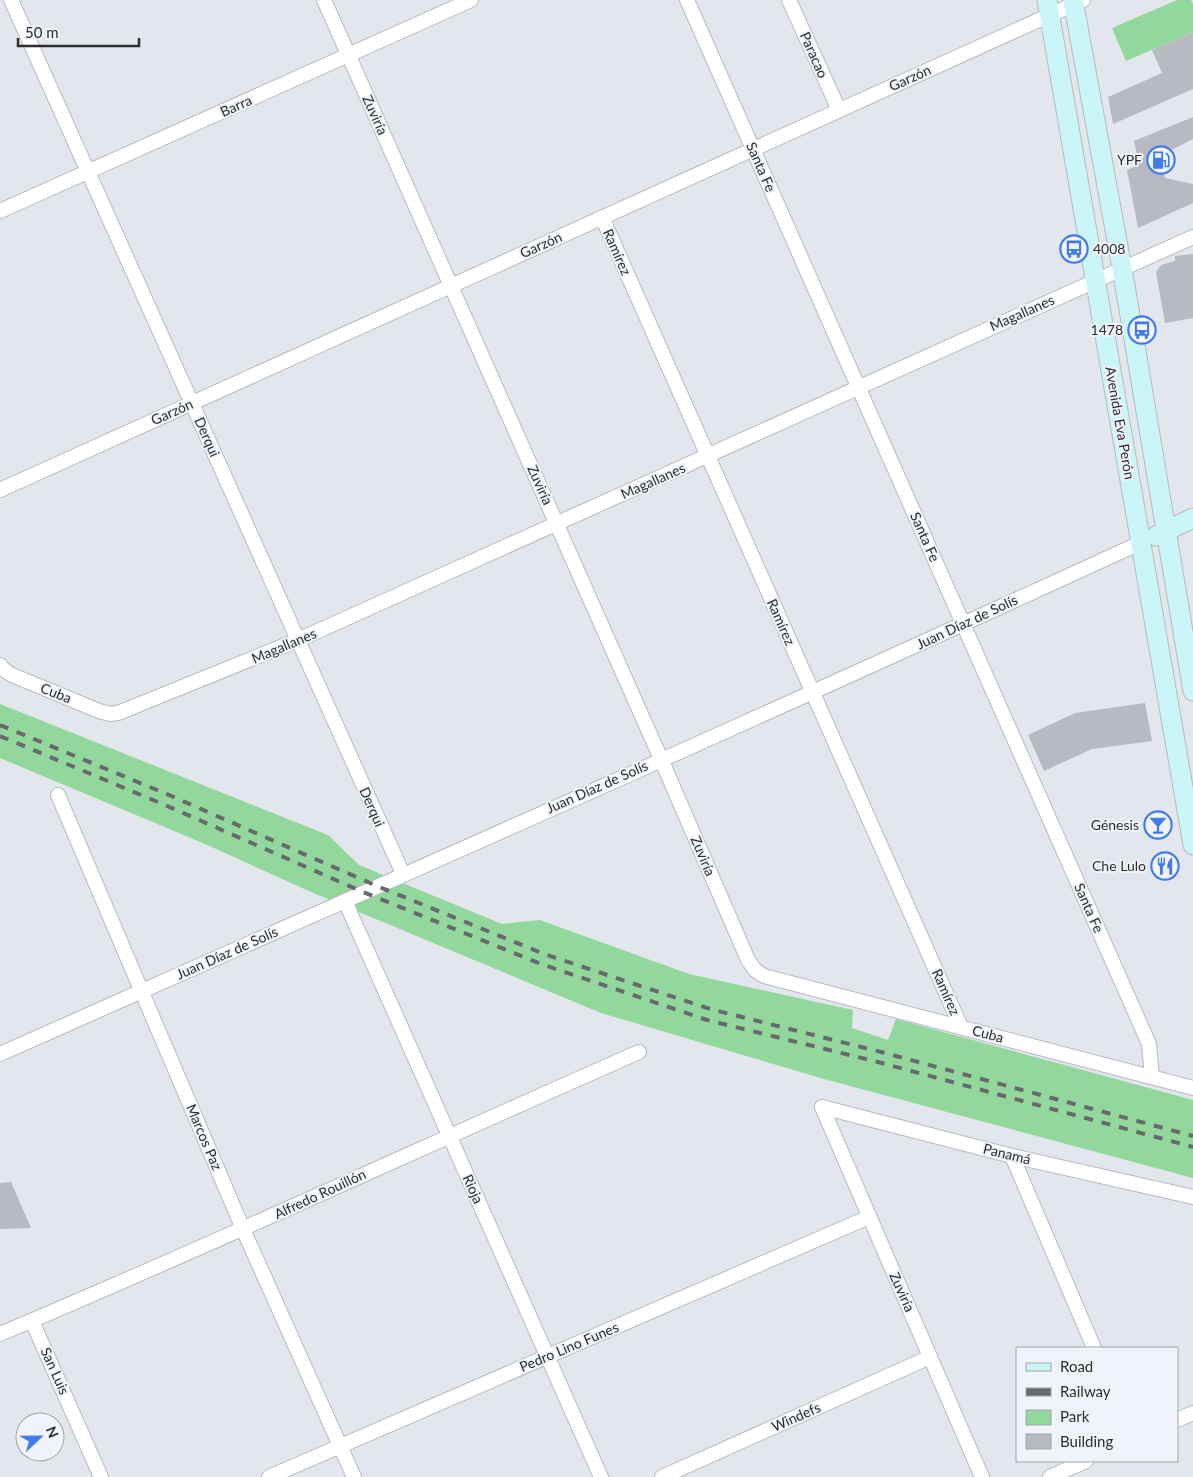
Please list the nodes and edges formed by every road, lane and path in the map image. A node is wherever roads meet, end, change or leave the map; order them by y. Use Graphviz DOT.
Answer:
graph roads {
  1 [pos="11,0"];
  2 [pos="324,0"];
  3 [pos="471,0"];
  4 [pos="687,0"];
  5 [pos="789,0"];
  6 [pos="1077,1"];
  7 [pos="1048,7"];
  8 [pos="348,55"];
  9 [pos="839,110"];
  10 [pos="753,149"];
  11 [pos="88,172"];
  12 [pos="0,211"];
  13 [pos="602,217"];
  14 [pos="1193,237"];
  15 [pos="1122,268"];
  16 [pos="1095,280"];
  17 [pos="451,286"];
  18 [pos="859,388"];
  19 [pos="191,403"];
  20 [pos="708,456"];
  21 [pos="0,490"];
  22 [pos="1193,518"];
  23 [pos="557,524"];
  24 [pos="1167,531"];
  25 [pos="1140,543"];
  26 [pos="964,624"];
  27 [pos="298,640"];
  28 [pos="2,667"];
  29 [pos="1193,691"];
  30 [pos="813,693"];
  31 [pos="110,714"];
  32 [pos="661,759"];
  33 [pos="58,795"];
  34 [pos="1193,845"];
  35 [pos="403,874"];
  36 [pos="345,900"];
  37 [pos="755,970"];
  38 [pos="142,991"];
  39 [pos="961,1026"];
  40 [pos="639,1052"];
  41 [pos="0,1054"];
  42 [pos="1152,1077"];
  43 [pos="1193,1088"];
  44 [pos="822,1107"];
  45 [pos="450,1135"];
  46 [pos="1012,1156"];
  47 [pos="1193,1197"];
  48 [pos="869,1217"];
  49 [pos="243,1229"];
  50 [pos="32,1321"];
  51 [pos="0,1334"];
  52 [pos="1094,1347"];
  53 [pos="548,1356"];
  54 [pos="930,1357"];
  55 [pos="1193,1413"];
  56 [pos="1178,1420"];
  57 [pos="340,1446"];
  58 [pos="1084,1462"];
  59 [pos="101,1477"];
  60 [pos="269,1477"];
  61 [pos="354,1477"];
  62 [pos="601,1477"];
  63 [pos="662,1477"];
  64 [pos="982,1477"];
  65 [pos="1050,1477"];
  1 -- 11 [label="street, Derqui"];
  2 -- 8 [label="street, Zuviría"];
  3 -- 8 [label="street, Barra"];
  4 -- 10 [label="street, Santa Fe"];
  5 -- 9 [label="street, Paracao"];
  6 -- 7 [label="street, Garzón"];
  6 -- 15 [label="main road, Avenida Eva Perón"];
  7 -- 9 [label="street, Garzón"];
  7 -- 16 [label="main road, Avenida Eva Perón"];
  8 -- 11 [label="street, Barra"];
  8 -- 17 [label="street, Zuviría"];
  9 -- 10 [label="street, Garzón"];
  10 -- 13 [label="street, Garzón"];
  10 -- 18 [label="street, Santa Fe"];
  11 -- 12 [label="street, Barra"];
  11 -- 19 [label="street, Derqui"];
  13 -- 17 [label="street, Garzón"];
  13 -- 20 [label="street, Ramírez"];
  14 -- 15 [label="street, Magallanes"];
  15 -- 16 [label="street, Magallanes"];
  15 -- 24 [label="main road, Avenida Eva Perón"];
  16 -- 18 [label="street, Magallanes"];
  16 -- 25 [label="main road, Avenida Eva Perón"];
  17 -- 19 [label="street, Garzón"];
  17 -- 23 [label="street, Zuviría"];
  18 -- 20 [label="street, Magallanes"];
  18 -- 26 [label="street, Santa Fe"];
  19 -- 21 [label="street, Garzón"];
  19 -- 27 [label="street, Derqui"];
  20 -- 23 [label="street, Magallanes"];
  20 -- 30 [label="street, Ramírez"];
  22 -- 24 [label="main road, Juan Díaz de Solís"];
  23 -- 27 [label="street, Magallanes"];
  23 -- 32 [label="street, Zuviría"];
  24 -- 25 [label="main road, Juan Díaz de Solís"];
  24 -- 29 [label="main road, Avenida Eva Perón"];
  25 -- 26 [label="street, Juan Díaz de Solís"];
  25 -- 34 [label="main road, Avenida Eva Perón"];
  26 -- 30 [label="street, Juan Díaz de Solís"];
  26 -- 42 [label="street, Santa Fe"];
  27 -- 31 [label="street, Magallanes"];
  27 -- 35 [label="street, Derqui"];
  28 -- 31 [label="street, Cuba"];
  30 -- 32 [label="street, Juan Díaz de Solís"];
  30 -- 39 [label="street, Ramírez"];
  32 -- 35 [label="street, Juan Díaz de Solís"];
  32 -- 37 [label="street, Zuviría"];
  33 -- 38 [label="street, Marcos Paz"];
  35 -- 36 [label="street, Juan Díaz de Solís"];
  36 -- 38 [label="street, Juan Díaz de Solís"];
  36 -- 45 [label="street, Rioja"];
  37 -- 39 [label="street, Cuba"];
  38 -- 41 [label="street, Juan Díaz de Solís"];
  38 -- 49 [label="street, Marcos Paz"];
  39 -- 42 [label="street, Cuba"];
  40 -- 45 [label="street, Alfredo Rouillón"];
  42 -- 43 [label="street, Cuba"];
  44 -- 46 [label="street, Panamá"];
  44 -- 48 [label="street, Zuviría"];
  45 -- 49 [label="street, Alfredo Rouillón"];
  45 -- 53 [label="street, Rioja"];
  46 -- 47 [label="street, Panamá"];
  46 -- 52 [label="street"];
  48 -- 53 [label="street, Pedro Lino Funes"];
  48 -- 54 [label="street, Zuviría"];
  49 -- 50 [label="street, Alfredo Rouillón"];
  49 -- 57 [label="street, Marcos Paz"];
  50 -- 51 [label="street, Alfredo Rouillón"];
  50 -- 59 [label="street, San Luis"];
  53 -- 57 [label="street, Pedro Lino Funes"];
  53 -- 62 [label="street, Rioja"];
  54 -- 63 [label="street, Windefs"];
  54 -- 64 [label="street, Zuviría"];
  55 -- 56 [label="street"];
  57 -- 60 [label="street, Pedro Lino Funes"];
  57 -- 61 [label="street, Marcos Paz"];
  58 -- 65 [label="street"];
}
